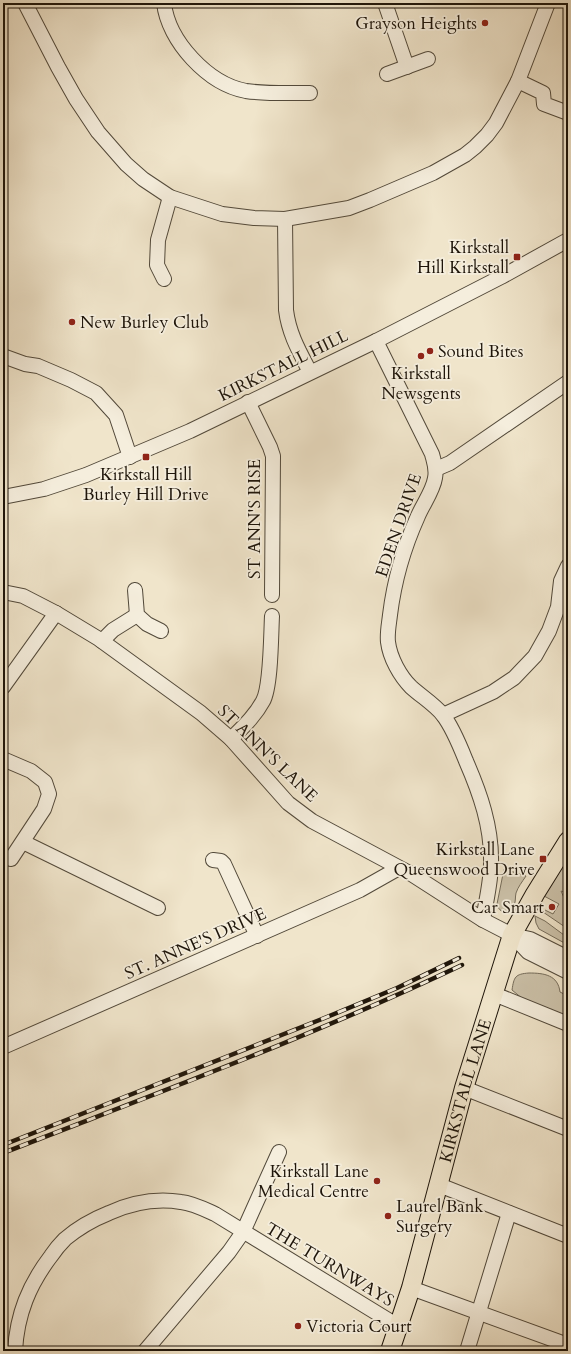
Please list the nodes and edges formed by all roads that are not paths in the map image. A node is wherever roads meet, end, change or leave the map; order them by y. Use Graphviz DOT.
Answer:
graph roads {
  1 [pos="25,3"];
  2 [pos="164,3"];
  3 [pos="385,3"];
  4 [pos="548,3"];
  5 [pos="428,59"];
  6 [pos="407,67"];
  7 [pos="387,74"];
  8 [pos="518,81"];
  9 [pos="310,93"];
  10 [pos="568,113"];
  11 [pos="170,197"];
  12 [pos="285,219"];
  13 [pos="568,240"];
  14 [pos="164,279"];
  15 [pos="376,341"];
  16 [pos="3,356"];
  17 [pos="310,372"];
  18 [pos="568,382"];
  19 [pos="248,402"];
  20 [pos="130,457"];
  21 [pos="436,469"];
  22 [pos="3,497"];
  23 [pos="568,566"];
  24 [pos="135,590"];
  25 [pos="3,592"];
  26 [pos="272,594"];
  27 [pos="563,603"];
  28 [pos="56,613"];
  29 [pos="137,615"];
  30 [pos="272,616"];
  31 [pos="161,631"];
  32 [pos="102,641"];
  33 [pos="3,687"];
  34 [pos="443,715"];
  35 [pos="231,739"];
  36 [pos="3,759"];
  37 [pos="568,841"];
  38 [pos="23,842"];
  39 [pos="11,859"];
  40 [pos="213,860"];
  41 [pos="399,868"];
  42 [pos="158,908"];
  43 [pos="483,920"];
  44 [pos="512,935"];
  45 [pos="257,936"];
  46 [pos="568,958"];
  47 [pos="568,972"];
  48 [pos="494,994"];
  49 [pos="568,1024"];
  50 [pos="3,1047"];
  51 [pos="464,1088"];
  52 [pos="568,1130"];
  53 [pos="279,1152"];
  54 [pos="439,1185"];
  55 [pos="509,1212"];
  56 [pos="243,1232"];
  57 [pos="568,1236"];
  58 [pos="411,1288"];
  59 [pos="478,1313"];
  60 [pos="398,1326"];
  61 [pos="568,1345"];
  62 [pos="15,1351"];
  63 [pos="145,1351"];
  64 [pos="390,1351"];
  65 [pos="467,1351"];
  1 -- 11 [label="street"];
  2 -- 9 [label="street"];
  3 -- 6 [label="street"];
  4 -- 8 [label="street"];
  5 -- 6 [label="street"];
  6 -- 7 [label="street"];
  8 -- 10 [label="street"];
  8 -- 12 [label="street"];
  11 -- 12 [label="street"];
  11 -- 14 [label="street"];
  12 -- 17 [label="street"];
  13 -- 15 [label="street, KIRKSTALL HILL"];
  15 -- 17 [label="street, KIRKSTALL HILL"];
  15 -- 21 [label="street, EDEN DRIVE"];
  16 -- 20 [label="street"];
  17 -- 19 [label="street, KIRKSTALL HILL"];
  18 -- 21 [label="street"];
  19 -- 20 [label="street, KIRKSTALL HILL"];
  19 -- 26 [label="street, ST ANN'S RISE"];
  20 -- 22 [label="street, KIRKSTALL HILL"];
  21 -- 34 [label="street, EDEN DRIVE"];
  23 -- 27 [label="street"];
  24 -- 29 [label="street"];
  25 -- 28 [label="street, ST ANN'S LANE"];
  27 -- 34 [label="street"];
  28 -- 32 [label="street, ST ANN'S LANE"];
  28 -- 33 [label="street"];
  29 -- 31 [label="street"];
  29 -- 32 [label="street"];
  30 -- 35 [label="street"];
  32 -- 35 [label="street, ST ANN'S LANE"];
  34 -- 43 [label="street, EDEN DRIVE"];
  35 -- 41 [label="street, ST ANN'S LANE"];
  36 -- 38 [label="street"];
  37 -- 44 [label="main road, KIRKSTALL LANE"];
  38 -- 39 [label="street"];
  38 -- 42 [label="street"];
  40 -- 45 [label="street"];
  41 -- 43 [label="street, ST ANN'S LANE"];
  41 -- 45 [label="street, ST. ANNE'S DRIVE"];
  43 -- 44 [label="street, ST ANN'S LANE"];
  44 -- 46 [label="street"];
  44 -- 47 [label="street"];
  44 -- 48 [label="main road, KIRKSTALL LANE"];
  45 -- 50 [label="street, ST. ANNE'S DRIVE"];
  48 -- 49 [label="street"];
  48 -- 51 [label="main road, KIRKSTALL LANE"];
  51 -- 52 [label="street"];
  51 -- 54 [label="main road, KIRKSTALL LANE"];
  53 -- 56 [label="street"];
  54 -- 55 [label="street"];
  54 -- 58 [label="main road, KIRKSTALL LANE"];
  55 -- 57 [label="street"];
  55 -- 59 [label="street"];
  56 -- 60 [label="street, THE TURNWAYS"];
  56 -- 62 [label="street, THE TURNWAYS"];
  56 -- 63 [label="street, THE TURNWAYS"];
  58 -- 59 [label="street"];
  58 -- 60 [label="main road, KIRKSTALL LANE"];
  59 -- 61 [label="street"];
  59 -- 65 [label="street"];
  60 -- 64 [label="main road, KIRKSTALL LANE"];
}
